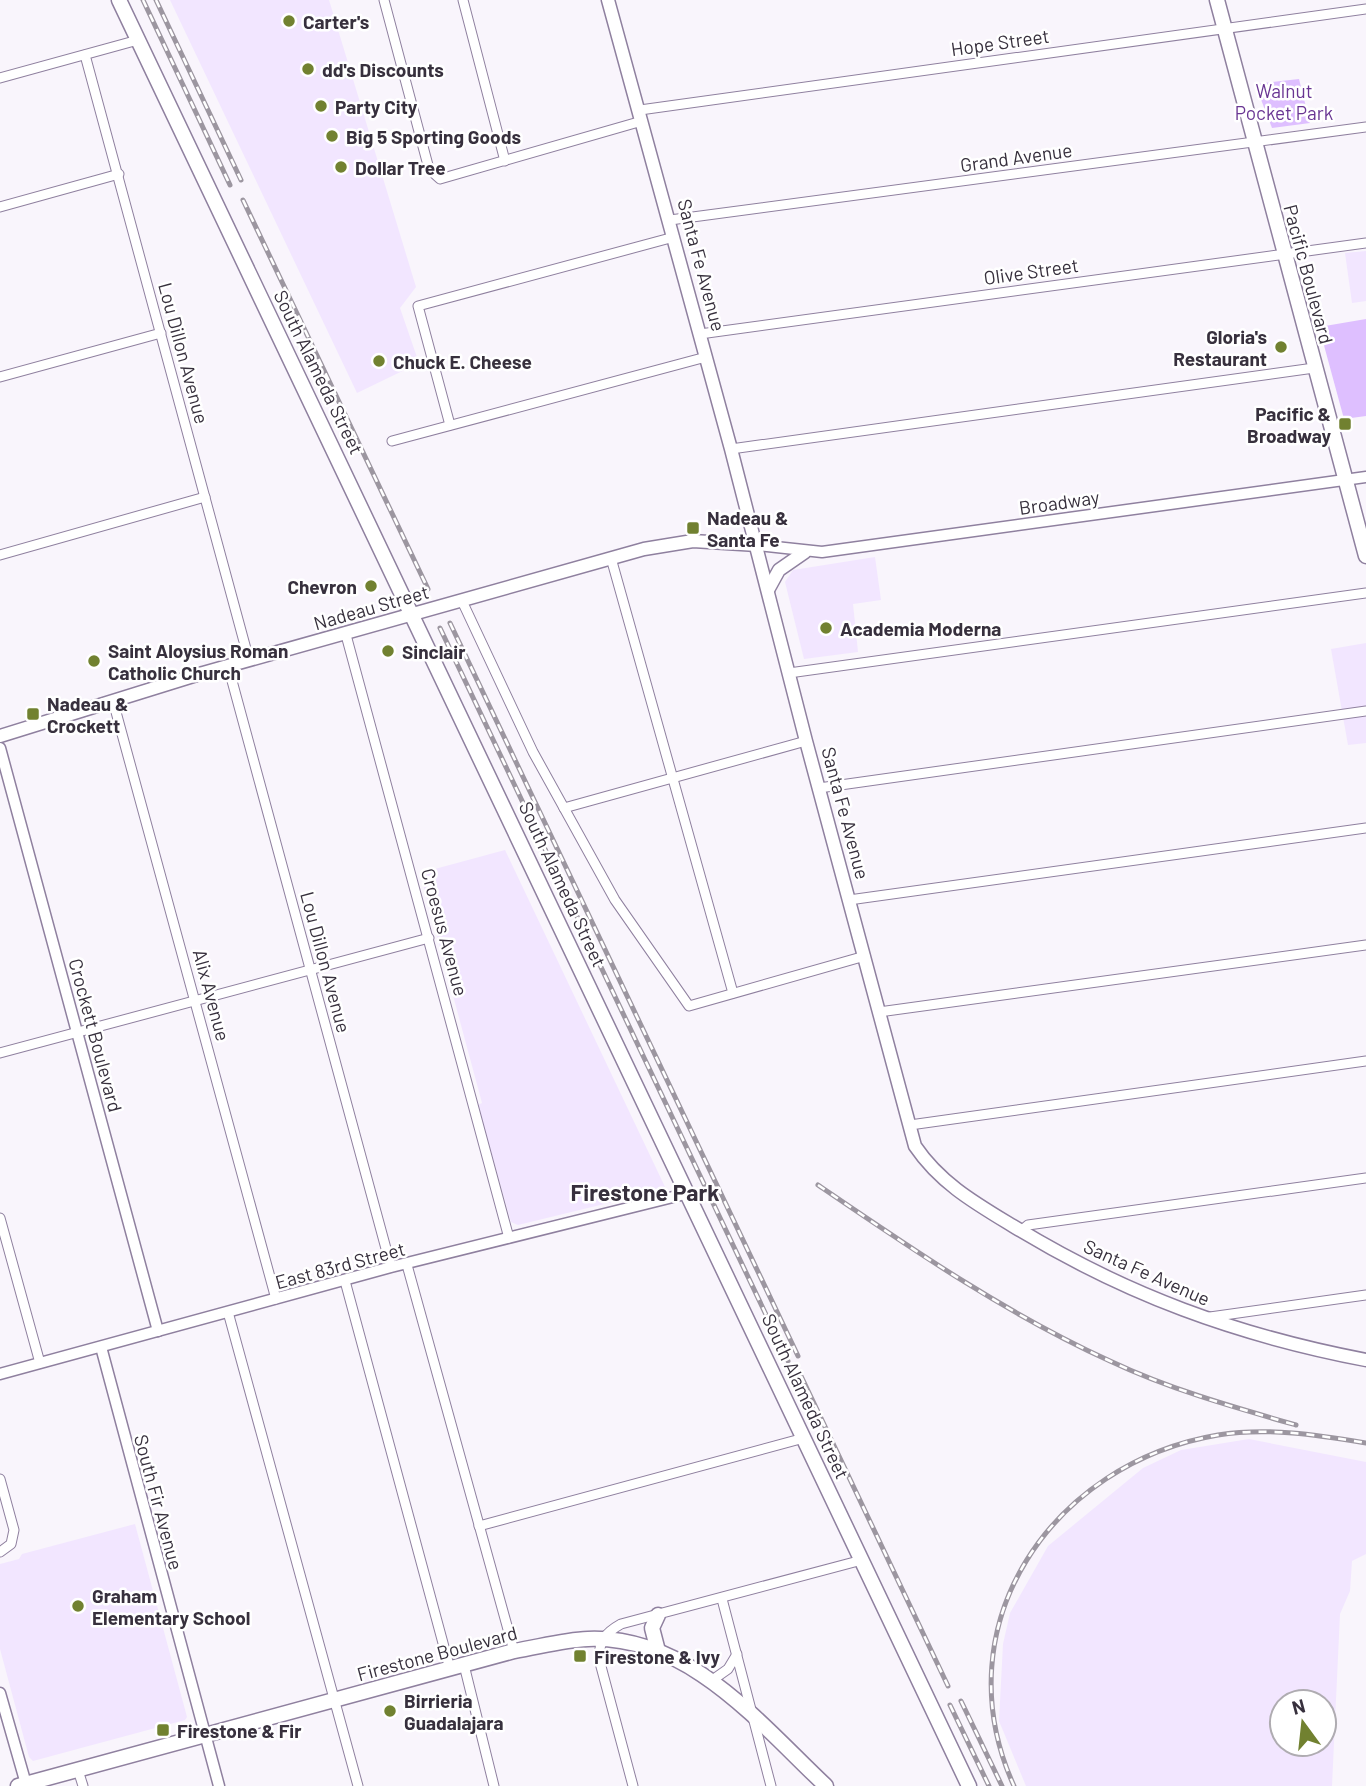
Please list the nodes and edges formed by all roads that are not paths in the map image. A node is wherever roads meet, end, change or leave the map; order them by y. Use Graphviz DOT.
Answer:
graph roads {
  1 [pos="119,0"];
  2 [pos="384,0"];
  3 [pos="463,0"];
  4 [pos="608,0"];
  5 [pos="1217,0"];
  6 [pos="1366,9"];
  7 [pos="1225,28"];
  8 [pos="138,40"];
  9 [pos="85,55"];
  10 [pos="0,78"];
  11 [pos="641,115"];
  12 [pos="1366,127"];
  13 [pos="1255,143"];
  14 [pos="505,161"];
  15 [pos="119,174"];
  16 [pos="0,207"];
  17 [pos="670,220"];
  18 [pos="674,237"];
  19 [pos="1366,243"];
  20 [pos="1284,254"];
  21 [pos="160,332"];
  22 [pos="700,334"];
  23 [pos="706,358"];
  24 [pos="1314,368"];
  25 [pos="0,377"];
  26 [pos="450,425"];
  27 [pos="392,441"];
  28 [pos="732,449"];
  29 [pos="1366,477"];
  30 [pos="1343,480"];
  31 [pos="205,497"];
  32 [pos="757,545"];
  33 [pos="805,552"];
  34 [pos="0,555"];
  35 [pos="1366,556"];
  36 [pos="611,558"];
  37 [pos="768,590"];
  38 [pos="1366,593"];
  39 [pos="462,601"];
  40 [pos="414,615"];
  41 [pos="346,635"];
  42 [pos="249,660"];
  43 [pos="228,666"];
  44 [pos="789,673"];
  45 [pos="113,701"];
  46 [pos="1366,711"];
  47 [pos="0,736"];
  48 [pos="806,741"];
  49 [pos="0,748"];
  50 [pos="674,779"];
  51 [pos="819,788"];
  52 [pos="564,808"];
  53 [pos="1366,828"];
  54 [pos="849,900"];
  55 [pos="429,939"];
  56 [pos="1366,945"];
  57 [pos="865,956"];
  58 [pos="310,970"];
  59 [pos="733,993"];
  60 [pos="195,1000"];
  61 [pos="879,1012"];
  62 [pos="77,1032"];
  63 [pos="0,1053"];
  64 [pos="1366,1061"];
  65 [pos="910,1125"];
  66 [pos="1366,1178"];
  67 [pos="689,1193"];
  68 [pos="0,1218"];
  69 [pos="1021,1231"];
  70 [pos="509,1238"];
  71 [pos="407,1265"];
  72 [pos="391,1267"];
  73 [pos="345,1281"];
  74 [pos="1366,1295"];
  75 [pos="276,1299"];
  76 [pos="228,1312"];
  77 [pos="1201,1318"];
  78 [pos="158,1331"];
  79 [pos="100,1348"];
  80 [pos="1366,1360"];
  81 [pos="40,1363"];
  82 [pos="0,1374"];
  83 [pos="804,1438"];
  84 [pos="0,1479"];
  85 [pos="479,1526"];
  86 [pos="0,1552"];
  87 [pos="862,1560"];
  88 [pos="722,1598"];
  89 [pos="658,1615"];
  90 [pos="603,1639"];
  91 [pos="514,1651"];
  92 [pos="658,1651"];
  93 [pos="737,1654"];
  94 [pos="457,1667"];
  95 [pos="711,1681"];
  96 [pos="0,1693"];
  97 [pos="334,1701"];
  98 [pos="754,1718"];
  99 [pos="205,1736"];
  100 [pos="79,1770"];
  101 [pos="22,1785"];
  102 [pos="83,1786"];
  103 [pos="219,1786"];
  104 [pos="358,1786"];
  105 [pos="494,1786"];
  106 [pos="633,1786"];
  107 [pos="771,1786"];
  108 [pos="826,1786"];
  109 [pos="969,1786"];
  1 -- 8 [label="main road, South Alameda Street"];
  2 -- 14 [label="street, Hope Street"];
  3 -- 14 [label="street"];
  4 -- 11 [label="main road, Santa Fe Avenue"];
  5 -- 7 [label="main road, Pacific Boulevard"];
  6 -- 7 [label="street, Hope Street"];
  7 -- 11 [label="street, Hope Street"];
  7 -- 13 [label="main road, Pacific Boulevard"];
  8 -- 9 [label="street"];
  8 -- 40 [label="main road, South Alameda Street"];
  9 -- 10 [label="street"];
  9 -- 15 [label="street, Lou Dillon Avenue"];
  11 -- 14 [label="street, Hope Street"];
  11 -- 17 [label="main road, Santa Fe Avenue"];
  12 -- 13 [label="street, Grand Avenue"];
  13 -- 17 [label="street, Grand Avenue"];
  13 -- 20 [label="main road, Pacific Boulevard"];
  15 -- 16 [label="street"];
  15 -- 21 [label="street, Lou Dillon Avenue"];
  17 -- 18 [label="main road, Santa Fe Avenue"];
  18 -- 22 [label="main road, Santa Fe Avenue"];
  18 -- 26 [label="street"];
  19 -- 20 [label="street, Olive Street"];
  20 -- 22 [label="street, Olive Street"];
  20 -- 24 [label="main road, Pacific Boulevard"];
  21 -- 25 [label="street"];
  21 -- 31 [label="street, Lou Dillon Avenue"];
  22 -- 23 [label="main road, Santa Fe Avenue"];
  23 -- 26 [label="street"];
  23 -- 28 [label="main road, Santa Fe Avenue"];
  24 -- 28 [label="street"];
  24 -- 30 [label="main road, Pacific Boulevard"];
  26 -- 27 [label="street"];
  28 -- 32 [label="main road, Santa Fe Avenue"];
  29 -- 30 [label="street, Broadway"];
  30 -- 33 [label="street, Broadway"];
  30 -- 35 [label="main road, Pacific Boulevard"];
  31 -- 34 [label="street"];
  31 -- 42 [label="street, Lou Dillon Avenue"];
  32 -- 33 [label="street, Broadway"];
  32 -- 36 [label="main road, Nadeau Street"];
  32 -- 37 [label="main road, Santa Fe Avenue"];
  33 -- 37 [label="main road"];
  36 -- 39 [label="main road, Nadeau Street"];
  36 -- 50 [label="street"];
  37 -- 44 [label="main road, Santa Fe Avenue"];
  38 -- 44 [label="street"];
  39 -- 40 [label="main road, Nadeau Street"];
  39 -- 52 [label="street, South Alameda Street"];
  40 -- 41 [label="main road, Nadeau Street"];
  40 -- 67 [label="main road, South Alameda Street"];
  41 -- 42 [label="main road, Nadeau Street"];
  41 -- 55 [label="street, Croesus Avenue"];
  42 -- 43 [label="main road, Nadeau Street"];
  43 -- 45 [label="main road, Nadeau Street"];
  43 -- 58 [label="street, Lou Dillon Avenue"];
  44 -- 48 [label="main road, Santa Fe Avenue"];
  45 -- 47 [label="main road, Nadeau Street"];
  45 -- 60 [label="street, Alix Avenue"];
  46 -- 51 [label="street"];
  48 -- 50 [label="street"];
  48 -- 51 [label="main road, Santa Fe Avenue"];
  49 -- 62 [label="street, Crockett Boulevard"];
  50 -- 52 [label="street"];
  50 -- 59 [label="street"];
  51 -- 54 [label="main road, Santa Fe Avenue"];
  52 -- 59 [label="street, South Alameda Street"];
  53 -- 54 [label="street"];
  54 -- 57 [label="main road, Santa Fe Avenue"];
  55 -- 58 [label="street"];
  55 -- 70 [label="street, Croesus Avenue"];
  56 -- 61 [label="street"];
  57 -- 59 [label="street"];
  57 -- 61 [label="main road, Santa Fe Avenue"];
  58 -- 60 [label="street"];
  58 -- 72 [label="street, Lou Dillon Avenue"];
  60 -- 62 [label="street"];
  60 -- 75 [label="street, Alix Avenue"];
  61 -- 65 [label="main road, Santa Fe Avenue"];
  62 -- 63 [label="street"];
  62 -- 78 [label="street, Crockett Boulevard"];
  64 -- 65 [label="street"];
  65 -- 69 [label="main road, Santa Fe Avenue"];
  66 -- 69 [label="street"];
  67 -- 70 [label="street, East 83rd Street"];
  67 -- 83 [label="main road, South Alameda Street"];
  68 -- 81 [label="street"];
  69 -- 77 [label="main road, Santa Fe Avenue"];
  70 -- 71 [label="street, East 83rd Street"];
  71 -- 72 [label="street, East 83rd Street"];
  71 -- 85 [label="street"];
  72 -- 73 [label="street, East 83rd Street"];
  73 -- 75 [label="street, East 83rd Street"];
  73 -- 94 [label="street"];
  74 -- 77 [label="street"];
  75 -- 76 [label="street, East 83rd Street"];
  76 -- 78 [label="street, East 83rd Street"];
  76 -- 97 [label="street"];
  77 -- 80 [label="main road, Santa Fe Avenue"];
  78 -- 79 [label="street, East 83rd Street"];
  79 -- 81 [label="street, East 83rd Street"];
  79 -- 99 [label="street, South Fir Avenue"];
  81 -- 82 [label="street, East 83rd Street"];
  83 -- 85 [label="street"];
  83 -- 87 [label="main road, South Alameda Street"];
  84 -- 86 [label="street"];
  85 -- 91 [label="street"];
  87 -- 88 [label="street"];
  87 -- 109 [label="main road, South Alameda Street"];
  88 -- 89 [label="street"];
  88 -- 93 [label="street"];
  89 -- 90 [label="street"];
  89 -- 92 [label="main road"];
  90 -- 91 [label="main road, Firestone Boulevard"];
  90 -- 92 [label="main road, Firestone Boulevard"];
  90 -- 106 [label="street"];
  91 -- 94 [label="main road, Firestone Boulevard"];
  92 -- 95 [label="main road, Firestone Boulevard"];
  93 -- 95 [label="street"];
  93 -- 98 [label="street"];
  94 -- 97 [label="main road, Firestone Boulevard"];
  94 -- 105 [label="street"];
  95 -- 98 [label="main road, Firestone Boulevard"];
  96 -- 101 [label="street"];
  97 -- 99 [label="main road, Firestone Boulevard"];
  97 -- 104 [label="street"];
  98 -- 107 [label="street"];
  98 -- 108 [label="main road, Firestone Boulevard"];
  99 -- 100 [label="main road, Firestone Boulevard"];
  99 -- 103 [label="street, South Fir Avenue"];
  100 -- 101 [label="main road, Firestone Boulevard"];
  100 -- 102 [label="street"];
}
